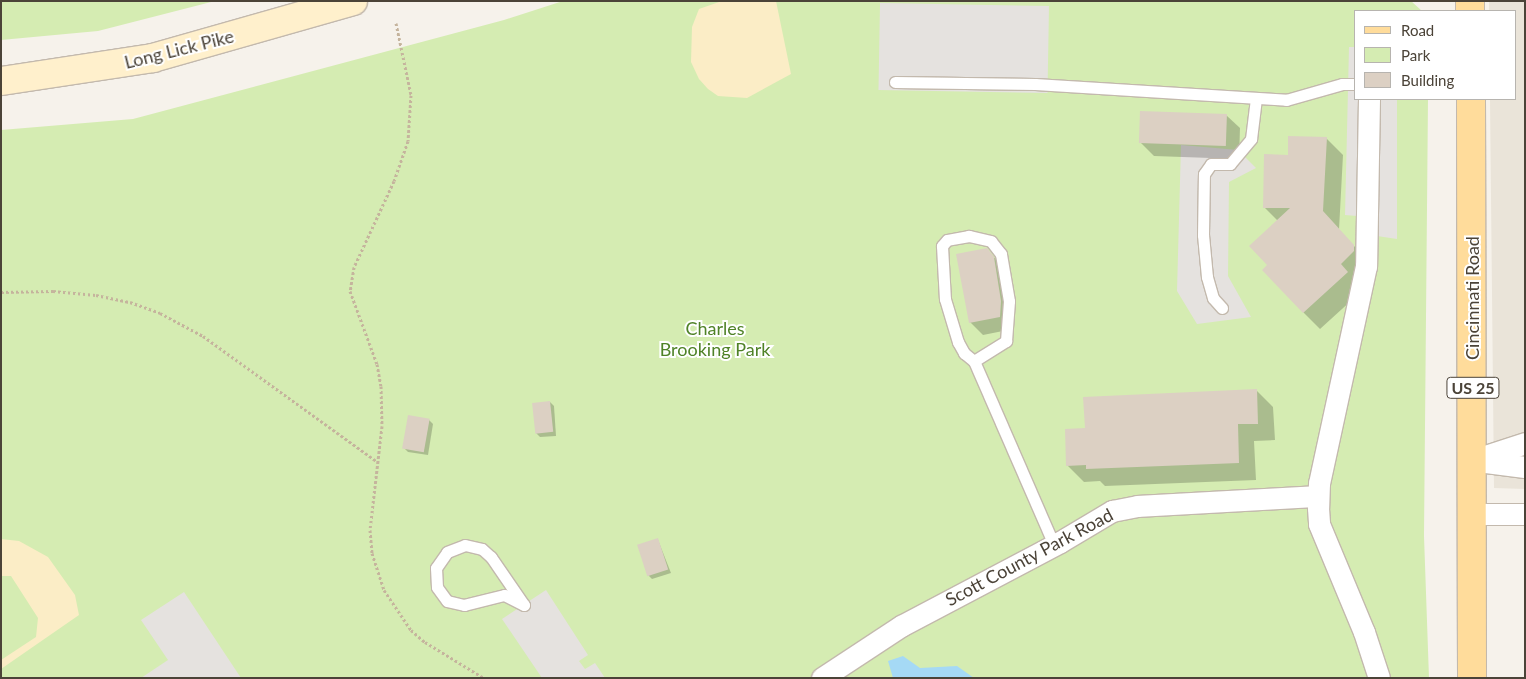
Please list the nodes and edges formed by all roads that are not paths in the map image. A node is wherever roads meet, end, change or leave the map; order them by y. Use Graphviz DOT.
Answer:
graph roads {
  1 [pos="353,1"];
  2 [pos="1,81"];
  3 [pos="895,82"];
  4 [pos="1354,84"];
  5 [pos="1256,98"];
  6 [pos="1369,100"];
  7 [pos="1471,100"];
  8 [pos="1222,308"];
  9 [pos="974,361"];
  10 [pos="1525,444"];
  11 [pos="1473,460"];
  12 [pos="1525,467"];
  13 [pos="1318,496"];
  14 [pos="1472,514"];
  15 [pos="1525,514"];
  16 [pos="1054,545"];
  17 [pos="524,605"];
  18 [pos="822,678"];
  19 [pos="1379,678"];
  20 [pos="1472,678"];
  1 -- 2 [label="main road, Long Lick Pike"];
  3 -- 5 [label="lane"];
  4 -- 5 [label="lane"];
  5 -- 8 [label="lane"];
  6 -- 13 [label="street"];
  7 -- 11 [label="main road, Cincinnati Road / US 25"];
  9 -- 9 [label="lane"];
  9 -- 16 [label="lane"];
  10 -- 11 [label="street"];
  11 -- 12 [label="street"];
  11 -- 14 [label="main road, Cincinnati Road / US 25"];
  13 -- 16 [label="street, Scott County Park Road"];
  13 -- 19 [label="street"];
  14 -- 15 [label="street"];
  14 -- 20 [label="main road, Cincinnati Road / US 25"];
  16 -- 18 [label="street, Scott County Park Road"];
  17 -- 17 [label="lane"];
}
